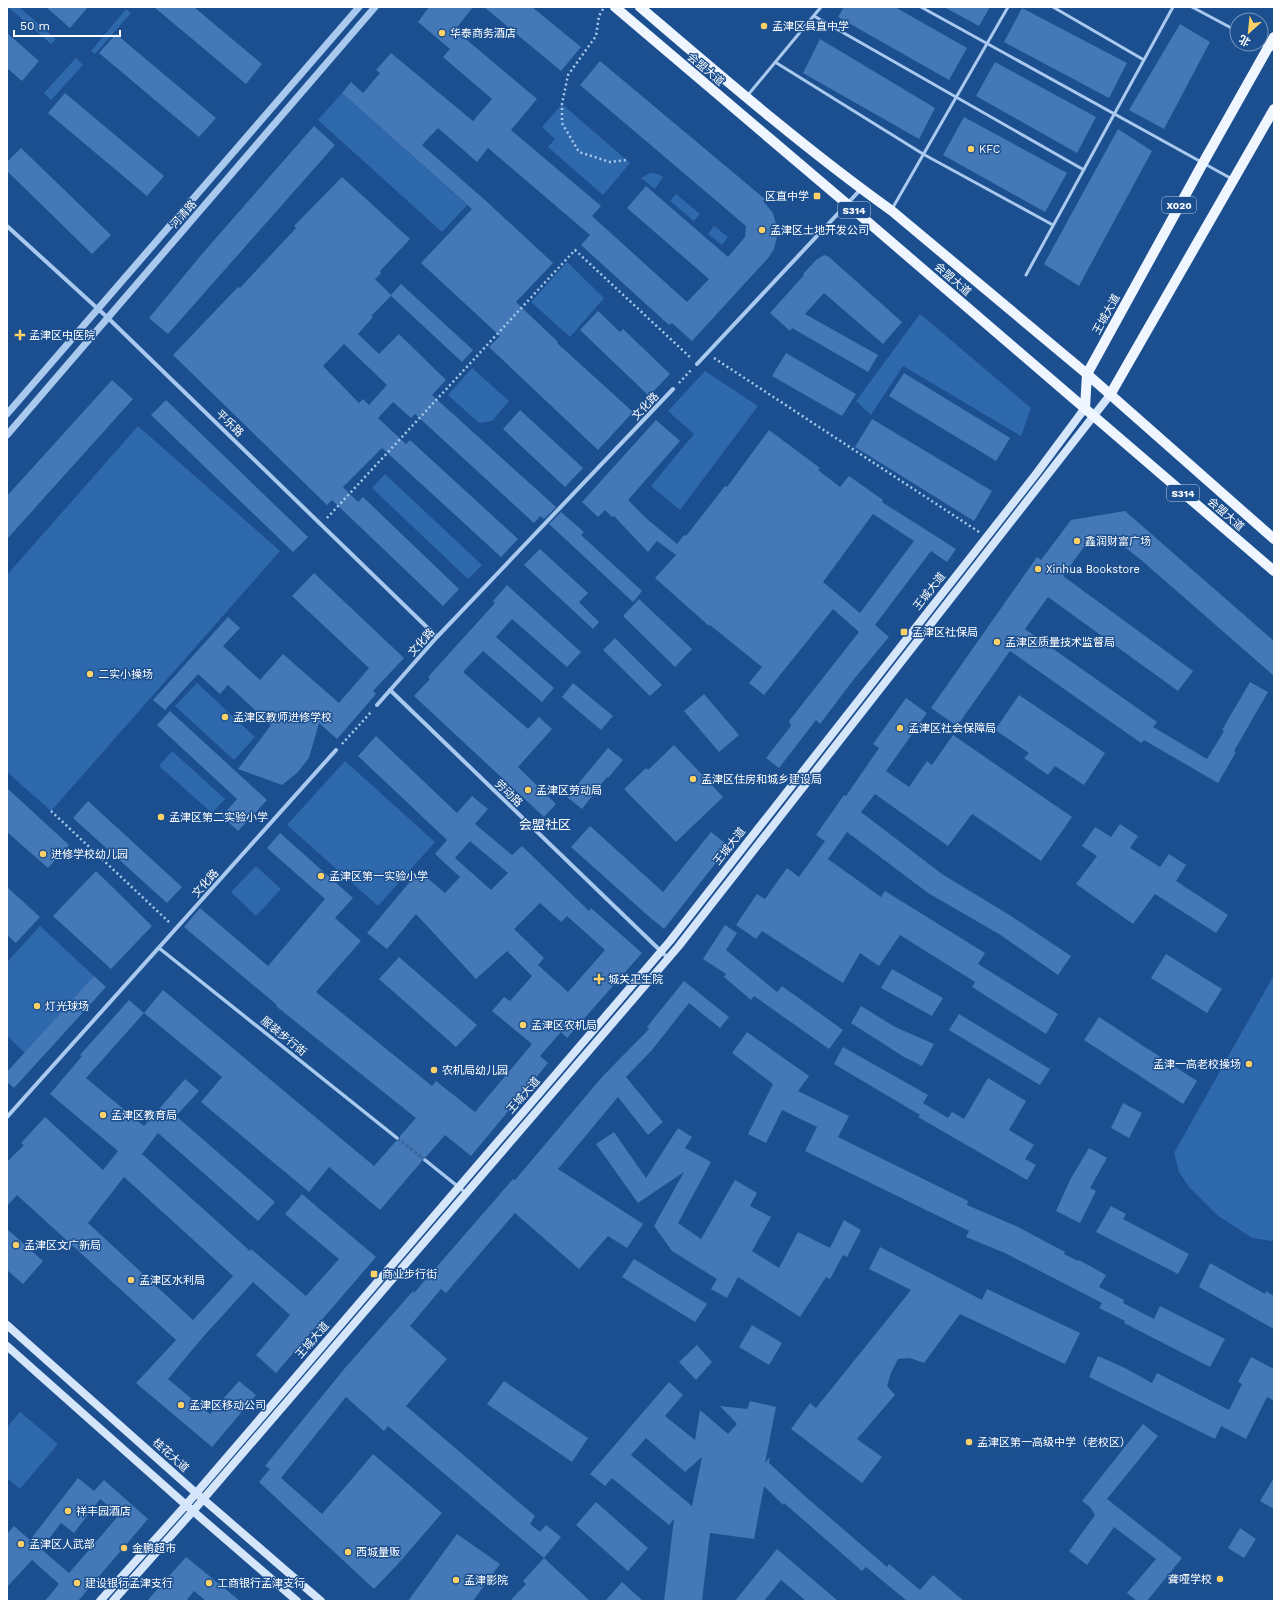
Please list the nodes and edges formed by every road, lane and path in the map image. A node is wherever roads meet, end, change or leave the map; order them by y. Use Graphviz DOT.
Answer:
graph roads {
  1 [pos="359,7"];
  2 [pos="376,7"];
  3 [pos="605,7"];
  4 [pos="614,7"];
  5 [pos="640,7"];
  6 [pos="821,7"];
  7 [pos="921,7"];
  8 [pos="1008,7"];
  9 [pos="1053,7"];
  10 [pos="1173,7"];
  11 [pos="1192,7"];
  12 [pos="814,16"];
  13 [pos="1229,27"];
  14 [pos="987,44"];
  15 [pos="1265,52"];
  16 [pos="1144,60"];
  17 [pos="775,62"];
  18 [pos="956,97"];
  19 [pos="745,98"];
  20 [pos="1274,109"];
  21 [pos="1114,115"];
  22 [pos="923,154"];
  23 [pos="626,160"];
  24 [pos="1203,163"];
  25 [pos="1084,170"];
  26 [pos="1234,180"];
  27 [pos="861,189"];
  28 [pos="847,204"];
  29 [pos="892,211"];
  30 [pos="1053,225"];
  31 [pos="7,226"];
  32 [pos="1026,275"];
  33 [pos="99,309"];
  34 [pos="108,318"];
  35 [pos="708,353"];
  36 [pos="697,364"];
  37 [pos="1087,374"];
  38 [pos="673,389"];
  39 [pos="1110,394"];
  40 [pos="1089,412"];
  41 [pos="7,414"];
  42 [pos="7,435"];
  43 [pos="321,524"];
  44 [pos="986,537"];
  45 [pos="1274,538"];
  46 [pos="1274,572"];
  47 [pos="437,637"];
  48 [pos="390,690"];
  49 [pos="377,705"];
  50 [pos="336,750"];
  51 [pos="51,811"];
  52 [pos="176,929"];
  53 [pos="160,948"];
  54 [pos="660,952"];
  55 [pos="668,958"];
  56 [pos="7,1117"];
  57 [pos="397,1138"];
  58 [pos="425,1160"];
  59 [pos="466,1194"];
  60 [pos="7,1324"];
  61 [pos="7,1346"];
  62 [pos="196,1493"];
  63 [pos="204,1499"];
  64 [pos="186,1505"];
  65 [pos="193,1511"];
  66 [pos="100,1601"];
  67 [pos="113,1601"];
  68 [pos="297,1601"];
  69 [pos="321,1601"];
  1 -- 33 [label="street, 河清路"];
  2 -- 34 [label="street, 河清路"];
  3 -- 23 [label="path"];
  4 -- 28 [label="main road, 会盟大道 / S314"];
  5 -- 19 [label="main road, 会盟大道 / S314"];
  6 -- 12 [label="lane"];
  7 -- 14 [label="lane"];
  8 -- 14 [label="lane"];
  9 -- 16 [label="lane"];
  10 -- 16 [label="lane"];
  11 -- 13 [label="lane"];
  12 -- 17 [label="lane"];
  12 -- 18 [label="lane"];
  14 -- 18 [label="lane"];
  14 -- 21 [label="lane"];
  15 -- 24 [label="main road, 王城大道 / X020"];
  16 -- 21 [label="lane"];
  17 -- 19 [label="lane"];
  17 -- 22 [label="lane"];
  18 -- 22 [label="lane"];
  18 -- 25 [label="lane"];
  19 -- 27 [label="main road, 会盟大道 / S314"];
  20 -- 26 [label="main road, 王城大道 / X020"];
  21 -- 24 [label="lane"];
  21 -- 25 [label="lane"];
  22 -- 29 [label="lane"];
  22 -- 30 [label="lane"];
  24 -- 26 [label="lane"];
  24 -- 37 [label="main road, 王城大道 / X020"];
  25 -- 30 [label="lane"];
  26 -- 39 [label="main road, 王城大道 / X020"];
  27 -- 28 [label="street"];
  27 -- 29 [label="main road, 会盟大道 / S314"];
  28 -- 35 [label="street"];
  28 -- 40 [label="main road, 会盟大道 / S314"];
  29 -- 37 [label="main road, 会盟大道 / S314"];
  30 -- 32 [label="lane"];
  31 -- 33 [label="street, 平乐路"];
  33 -- 34 [label="street, 平乐路"];
  33 -- 41 [label="street, 河清路"];
  34 -- 42 [label="street, 河清路"];
  34 -- 43 [label="street, 平乐路"];
  35 -- 36 [label="street"];
  35 -- 44 [label="path"];
  36 -- 38 [label="path, 文化路"];
  36 -- 43 [label="path"];
  37 -- 39 [label="main road, 会盟大道 / S314"];
  37 -- 40 [label="main road, 王城大道 / X020"];
  38 -- 47 [label="street, 文化路"];
  39 -- 40 [label="main road, 王城大道"];
  39 -- 45 [label="main road, 会盟大道 / S314"];
  40 -- 44 [label="main road, 王城大道"];
  40 -- 46 [label="main road, 会盟大道 / S314"];
  40 -- 55 [label="main road, 王城大道"];
  43 -- 47 [label="street, 平乐路"];
  44 -- 54 [label="main road, 王城大道"];
  47 -- 48 [label="street, 文化路"];
  48 -- 49 [label="street, 文化路"];
  48 -- 54 [label="street, 劳动路"];
  49 -- 50 [label="path"];
  50 -- 52 [label="street, 文化路"];
  51 -- 52 [label="path"];
  52 -- 53 [label="street, 文化路"];
  53 -- 56 [label="street, 文化路"];
  53 -- 57 [label="street, 服装步行街"];
  54 -- 55 [label="street, 劳动路"];
  54 -- 62 [label="main road, 王城大道"];
  55 -- 59 [label="main road, 王城大道"];
  58 -- 59 [label="street"];
  59 -- 63 [label="main road, 王城大道"];
  60 -- 62 [label="main road, 桂花大道"];
  61 -- 64 [label="main road"];
  62 -- 63 [label="main road, 桂花大道"];
  62 -- 64 [label="main road, 王城大道"];
  63 -- 65 [label="main road, 王城大道"];
  63 -- 69 [label="main road, 桂花大道"];
  64 -- 65 [label="main road"];
  64 -- 66 [label="main road, 王城大道"];
  65 -- 67 [label="main road, 王城大道"];
  65 -- 68 [label="main road"];
}
